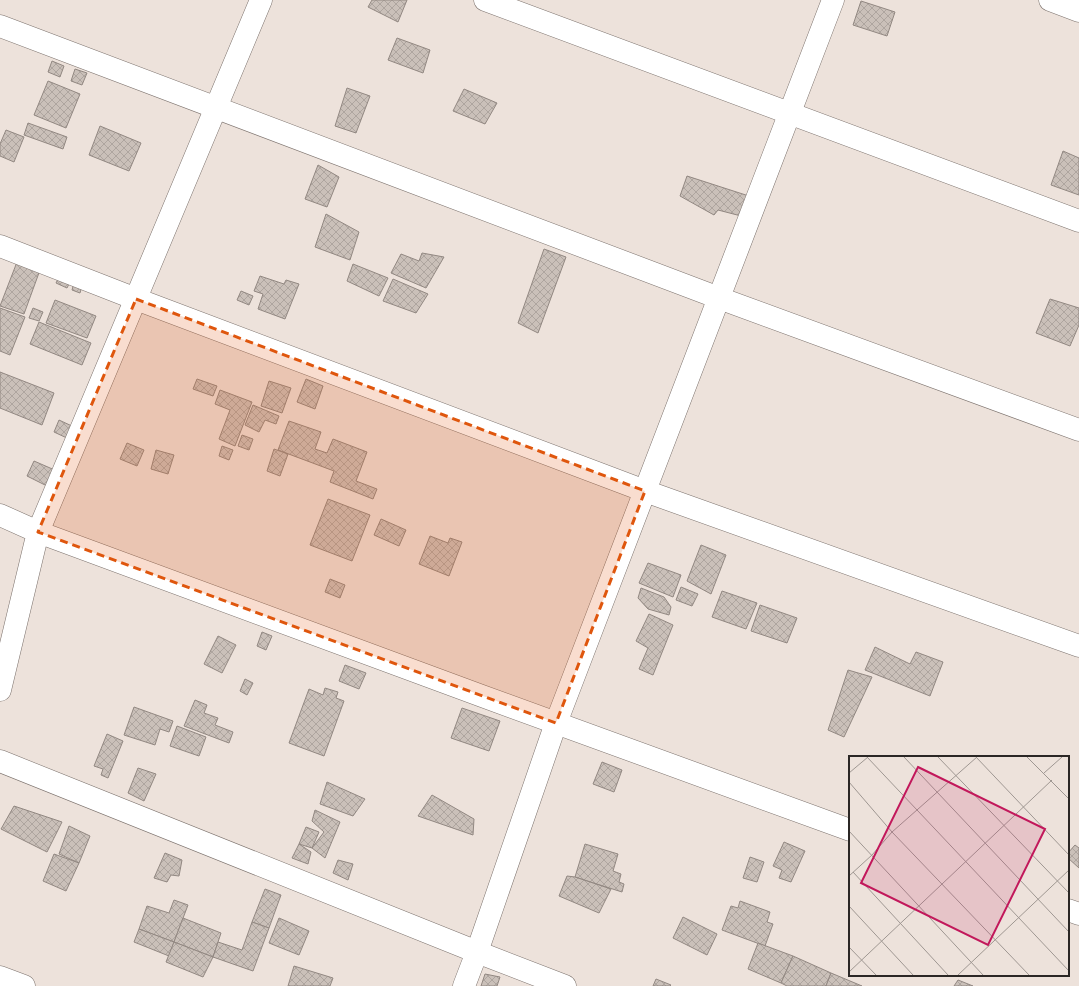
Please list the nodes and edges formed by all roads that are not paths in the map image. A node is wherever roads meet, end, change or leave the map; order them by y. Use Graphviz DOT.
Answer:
graph roads {
  1 [pos="261,0"];
  2 [pos="485,0"];
  3 [pos="833,0"];
  4 [pos="1050,0"];
  5 [pos="1079,10"];
  6 [pos="0,26"];
  7 [pos="216,108"];
  8 [pos="790,113"];
  9 [pos="1079,221"];
  10 [pos="0,246"];
  11 [pos="719,298"];
  12 [pos="136,299"];
  13 [pos="1079,430"];
  14 [pos="645,490"];
  15 [pos="0,515"];
  16 [pos="38,532"];
  17 [pos="1079,646"];
  18 [pos="0,690"];
  19 [pos="556,723"];
  20 [pos="0,761"];
  21 [pos="849,830"];
  22 [pos="1069,910"];
  23 [pos="1079,914"];
  24 [pos="477,952"];
  25 [pos="0,977"];
  26 [pos="24,986"];
  27 [pos="464,986"];
  28 [pos="565,986"];
  1 -- 7 [label="street"];
  2 -- 8 [label="street"];
  3 -- 8 [label="street"];
  4 -- 5 [label="street"];
  6 -- 7 [label="street"];
  7 -- 11 [label="street"];
  7 -- 12 [label="street"];
  8 -- 9 [label="street"];
  8 -- 11 [label="street"];
  10 -- 12 [label="street"];
  11 -- 13 [label="street"];
  11 -- 14 [label="street"];
  12 -- 14 [label="street"];
  12 -- 16 [label="street"];
  14 -- 17 [label="street"];
  14 -- 19 [label="street"];
  15 -- 16 [label="street"];
  16 -- 18 [label="street"];
  16 -- 19 [label="street"];
  19 -- 21 [label="street"];
  19 -- 24 [label="street"];
  20 -- 24 [label="street"];
  22 -- 23 [label="street"];
  24 -- 27 [label="street"];
  24 -- 28 [label="street"];
  25 -- 26 [label="street"];
}
